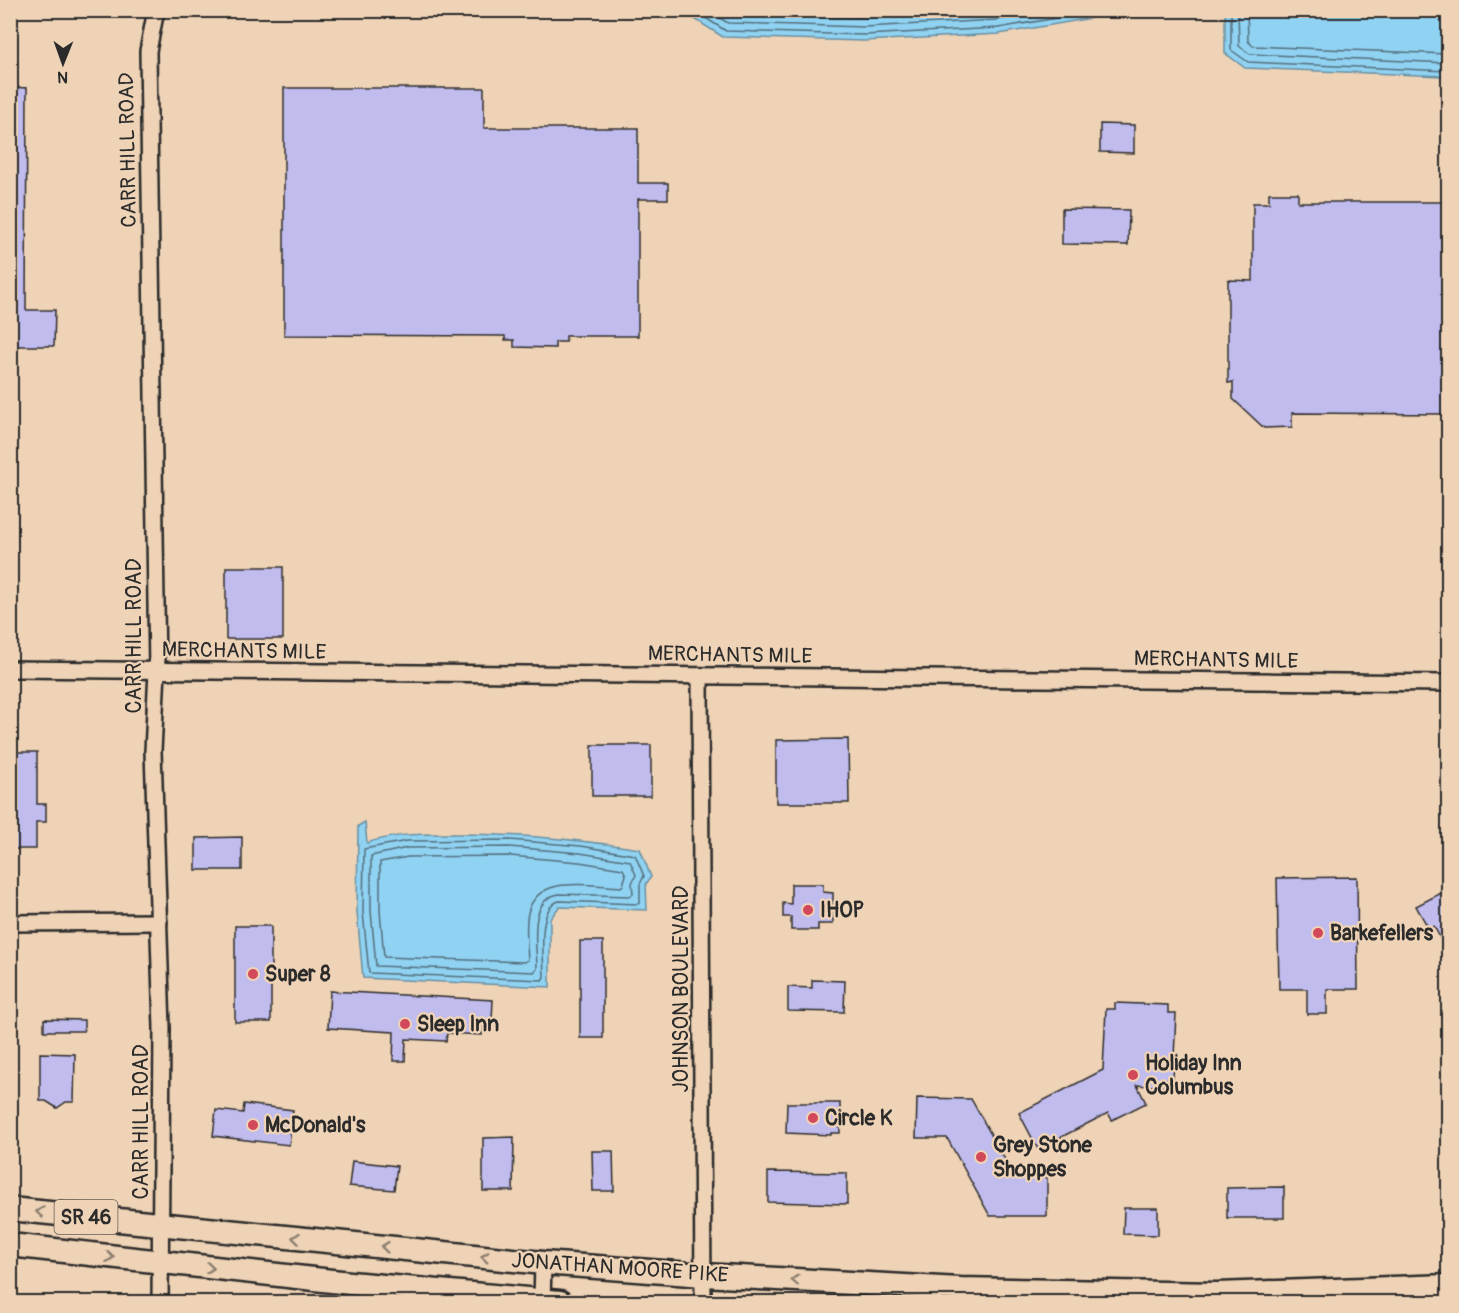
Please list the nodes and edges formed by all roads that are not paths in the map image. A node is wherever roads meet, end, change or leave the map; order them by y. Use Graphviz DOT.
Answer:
graph roads {
  1 [pos="156,10"];
  2 [pos="10,669"];
  3 [pos="157,671"];
  4 [pos="700,676"];
  5 [pos="1449,683"];
  6 [pos="159,922"];
  7 [pos="10,923"];
  8 [pos="10,1209"];
  9 [pos="161,1224"];
  10 [pos="10,1245"];
  11 [pos="161,1262"];
  12 [pos="543,1263"];
  13 [pos="704,1275"];
  14 [pos="1449,1286"];
  15 [pos="160,1302"];
  16 [pos="548,1302"];
  17 [pos="703,1302"];
  1 -- 3 [label="street, CARR HILL ROAD"];
  2 -- 3 [label="street, MERCHANTS MILE"];
  3 -- 4 [label="street, MERCHANTS MILE"];
  3 -- 6 [label="street, CARR HILL ROAD"];
  4 -- 5 [label="street, MERCHANTS MILE"];
  4 -- 13 [label="street, JOHNSON BOULEVARD"];
  6 -- 7 [label="street"];
  6 -- 9 [label="street, CARR HILL ROAD"];
  9 -- 8 [label="highway, JONATHAN MOORE PIKE / SR 46, one-way"];
  9 -- 11 [label="street, CARR HILL ROAD"];
  12 -- 9 [label="highway, JONATHAN MOORE PIKE / SR 46, one-way"];
  10 -- 11 [label="highway, JONATHAN MOORE PIKE / SR 46, one-way"];
  11 -- 15 [label="street, CARR HILL ROAD"];
  11 -- 16 [label="highway, JONATHAN MOORE PIKE / SR 46, one-way"];
  12 -- 13 [label="highway, JONATHAN MOORE PIKE / SR 46"];
  12 -- 16 [label="street"];
  14 -- 13 [label="highway, JONATHAN MOORE PIKE / SR 46, one-way"];
  13 -- 17 [label="street, JOHNSON BOULEVARD"];
}
